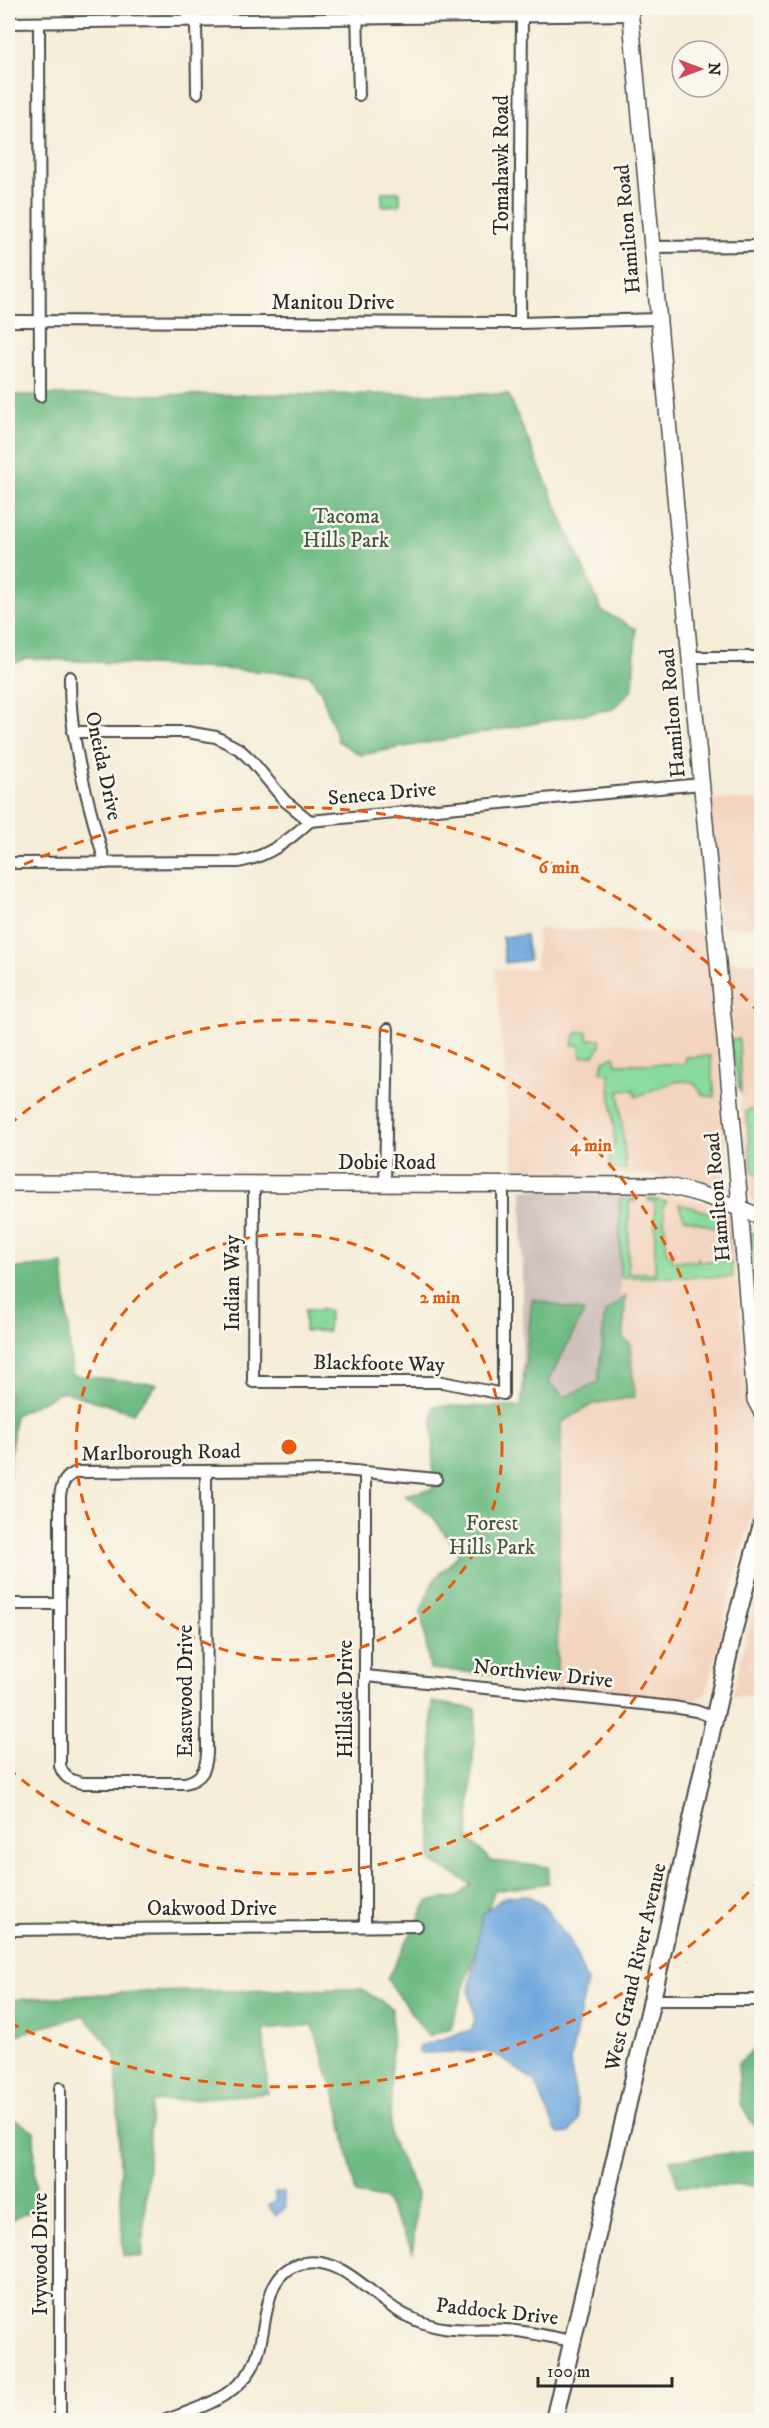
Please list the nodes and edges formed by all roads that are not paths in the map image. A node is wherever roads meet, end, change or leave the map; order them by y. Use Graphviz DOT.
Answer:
graph roads {
  1 [pos="183,8"];
  2 [pos="357,8"];
  3 [pos="630,11"];
  4 [pos="522,12"];
  5 [pos="358,20"];
  6 [pos="196,21"];
  7 [pos="8,23"];
  8 [pos="39,23"];
  9 [pos="197,93"];
  10 [pos="359,95"];
  11 [pos="762,246"];
  12 [pos="651,247"];
  13 [pos="658,318"];
  14 [pos="8,321"];
  15 [pos="40,321"];
  16 [pos="520,323"];
  17 [pos="40,396"];
  18 [pos="689,657"];
  19 [pos="762,657"];
  20 [pos="70,677"];
  21 [pos="73,732"];
  22 [pos="701,784"];
  23 [pos="310,821"];
  24 [pos="105,862"];
  25 [pos="8,863"];
  26 [pos="388,1029"];
  27 [pos="8,1183"];
  28 [pos="254,1184"];
  29 [pos="385,1184"];
  30 [pos="504,1185"];
  31 [pos="741,1208"];
  32 [pos="762,1217"];
  33 [pos="253,1382"];
  34 [pos="762,1413"];
  35 [pos="206,1471"];
  36 [pos="365,1472"];
  37 [pos="436,1479"];
  38 [pos="762,1524"];
  39 [pos="8,1604"];
  40 [pos="60,1604"];
  41 [pos="366,1676"];
  42 [pos="715,1718"];
  43 [pos="364,1926"];
  44 [pos="417,1926"];
  45 [pos="8,1930"];
  46 [pos="652,2000"];
  47 [pos="762,2000"];
  48 [pos="60,2088"];
  49 [pos="572,2341"];
  50 [pos="166,2420"];
  51 [pos="60,2421"];
  52 [pos="554,2421"];
  1 -- 6 [label="street"];
  2 -- 5 [label="street"];
  3 -- 4 [label="street"];
  3 -- 12 [label="street, Hamilton Road"];
  4 -- 5 [label="street"];
  4 -- 16 [label="street, Tomahawk Road"];
  5 -- 6 [label="street"];
  5 -- 10 [label="street"];
  6 -- 8 [label="street"];
  6 -- 9 [label="street"];
  7 -- 8 [label="street"];
  8 -- 15 [label="street"];
  11 -- 12 [label="street"];
  12 -- 13 [label="street, Hamilton Road"];
  13 -- 16 [label="street, Manitou Drive"];
  13 -- 18 [label="street, Hamilton Road"];
  14 -- 15 [label="street, Manitou Drive"];
  15 -- 16 [label="street, Manitou Drive"];
  15 -- 17 [label="street"];
  18 -- 19 [label="street"];
  18 -- 22 [label="street, Hamilton Road"];
  20 -- 21 [label="street, Oneida Drive"];
  21 -- 23 [label="street"];
  21 -- 24 [label="street, Oneida Drive"];
  22 -- 23 [label="street, Seneca Drive"];
  22 -- 31 [label="street, Hamilton Road"];
  23 -- 24 [label="street, Seneca Drive"];
  24 -- 25 [label="street, Seneca Drive"];
  26 -- 29 [label="street"];
  27 -- 28 [label="street, Dobie Road"];
  28 -- 29 [label="street, Dobie Road"];
  28 -- 33 [label="street, Indian Way"];
  29 -- 30 [label="street, Dobie Road"];
  30 -- 31 [label="street, Dobie Road"];
  30 -- 33 [label="street, Blackfoote Way"];
  31 -- 32 [label="street, Dobie Road"];
  31 -- 34 [label="street, Hamilton Road"];
  35 -- 36 [label="street, Marlborough Road"];
  35 -- 40 [label="street, Marlborough Road"];
  35 -- 40 [label="street, Eastwood Drive"];
  36 -- 37 [label="street, Marlborough Road"];
  36 -- 41 [label="street, Hillside Drive"];
  38 -- 42 [label="main road, West Grand River Avenue"];
  39 -- 40 [label="street"];
  41 -- 42 [label="street, Northview Drive"];
  41 -- 43 [label="street, Hillside Drive"];
  42 -- 46 [label="main road, West Grand River Avenue"];
  43 -- 44 [label="street, Oakwood Drive"];
  43 -- 45 [label="street, Oakwood Drive"];
  46 -- 47 [label="street"];
  46 -- 49 [label="main road, West Grand River Avenue"];
  48 -- 51 [label="street, Ivywood Drive"];
  49 -- 50 [label="street, Paddock Drive"];
  49 -- 52 [label="main road, West Grand River Avenue"];
}
